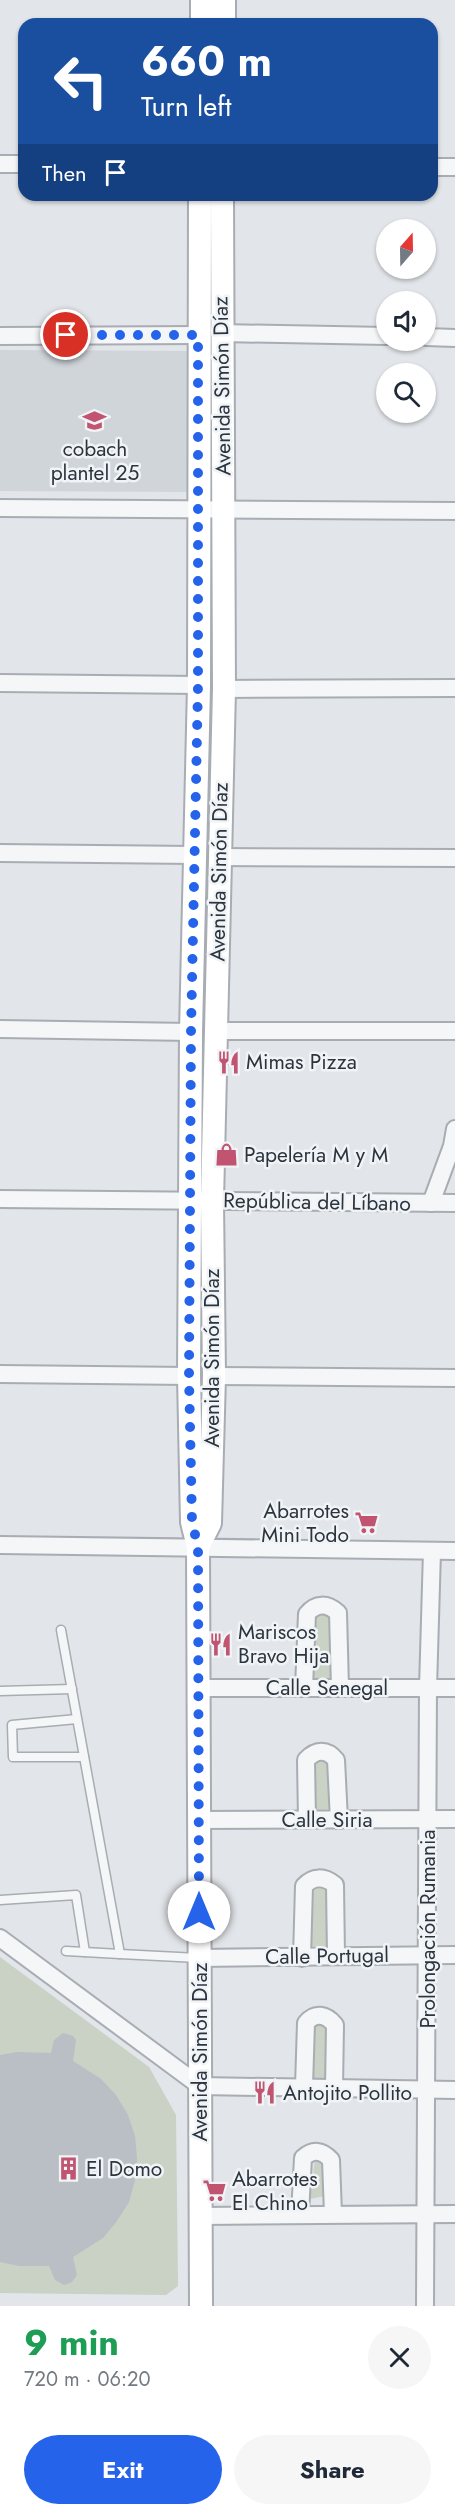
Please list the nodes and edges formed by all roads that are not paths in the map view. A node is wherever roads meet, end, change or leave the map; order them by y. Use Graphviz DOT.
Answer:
graph roads {
  1 [pos="202,0"];
  2 [pos="224,0"];
  3 [pos="202,18"];
  4 [pos="224,18"];
  5 [pos="0,164"];
  6 [pos="18,164"];
  7 [pos="438,166"];
  8 [pos="455,167"];
  9 [pos="200,201"];
  10 [pos="222,201"];
  11 [pos="221,333"];
  12 [pos="198,335"];
  13 [pos="0,336"];
  14 [pos="376,336"];
  15 [pos="436,337"];
  16 [pos="455,338"];
  17 [pos="0,508"];
  18 [pos="199,509"];
  19 [pos="224,509"];
  20 [pos="455,511"];
  21 [pos="0,683"];
  22 [pos="198,685"];
  23 [pos="455,687"];
  24 [pos="224,689"];
  25 [pos="0,853"];
  26 [pos="194,855"];
  27 [pos="219,857"];
  28 [pos="455,858"];
  29 [pos="0,1029"];
  30 [pos="216,1031"];
  31 [pos="455,1031"];
  32 [pos="191,1032"];
  33 [pos="455,1129"];
  34 [pos="0,1199"];
  35 [pos="202,1201"];
  36 [pos="431,1203"];
  37 [pos="455,1203"];
  38 [pos="0,1374"];
  39 [pos="189,1376"];
  40 [pos="214,1376"];
  41 [pos="455,1378"];
  42 [pos="0,1545"];
  43 [pos="198,1547"];
  44 [pos="432,1551"];
  45 [pos="455,1551"];
  46 [pos="61,1630"];
  47 [pos="198,1688"];
  48 [pos="304,1688"];
  49 [pos="340,1688"];
  50 [pos="428,1688"];
  51 [pos="455,1688"];
  52 [pos="72,1689"];
  53 [pos="0,1691"];
  54 [pos="77,1719"];
  55 [pos="84,1758"];
  56 [pos="428,1819"];
  57 [pos="199,1820"];
  58 [pos="307,1820"];
  59 [pos="339,1820"];
  60 [pos="455,1820"];
  61 [pos="0,1900"];
  62 [pos="0,1938"];
  63 [pos="66,1951"];
  64 [pos="85,1952"];
  65 [pos="120,1954"];
  66 [pos="428,1955"];
  67 [pos="455,1955"];
  68 [pos="336,1956"];
  69 [pos="200,1958"];
  70 [pos="302,1958"];
  71 [pos="200,2086"];
  72 [pos="304,2087"];
  73 [pos="334,2088"];
  74 [pos="427,2090"];
  75 [pos="455,2090"];
  76 [pos="425,2213"];
  77 [pos="300,2214"];
  78 [pos="333,2214"];
  79 [pos="455,2214"];
  80 [pos="201,2216"];
  81 [pos="201,2306"];
  82 [pos="425,2306"];
  1 -- 3 [label="main road"];
  2 -- 4 [label="main road"];
  5 -- 6 [label="street"];
  7 -- 8 [label="street"];
  9 -- 12 [label="main road, Avenida Simón Díaz"];
  10 -- 11 [label="main road, Avenida Simón Díaz"];
  11 -- 14 [label="street"];
  11 -- 19 [label="main road, Avenida Simón Díaz"];
  12 -- 13 [label="street"];
  12 -- 18 [label="main road, Avenida Simón Díaz"];
  15 -- 16 [label="street"];
  17 -- 18 [label="street"];
  18 -- 19 [label="street"];
  18 -- 22 [label="main road, Avenida Simón Díaz"];
  19 -- 20 [label="street"];
  19 -- 24 [label="main road, Avenida Simón Díaz"];
  21 -- 22 [label="street"];
  22 -- 26 [label="main road, Avenida Simón Díaz"];
  23 -- 24 [label="street"];
  24 -- 27 [label="main road, Avenida Simón Díaz"];
  25 -- 26 [label="street"];
  26 -- 32 [label="main road, Avenida Simón Díaz"];
  27 -- 28 [label="street"];
  27 -- 30 [label="main road, Avenida Simón Díaz"];
  29 -- 32 [label="street"];
  30 -- 31 [label="street"];
  30 -- 35 [label="main road, Avenida Simón Díaz"];
  32 -- 35 [label="main road, Avenida Simón Díaz"];
  33 -- 36 [label="street"];
  34 -- 35 [label="street, República del Líbano"];
  35 -- 36 [label="street, República del Líbano"];
  35 -- 39 [label="main road, Avenida Simón Díaz"];
  35 -- 40 [label="main road, Avenida Simón Díaz"];
  36 -- 37 [label="street, República del Líbano"];
  38 -- 39 [label="street"];
  39 -- 43 [label="main road, Avenida Simón Díaz"];
  40 -- 41 [label="street"];
  40 -- 43 [label="main road, Avenida Simón Díaz"];
  42 -- 43 [label="street"];
  43 -- 44 [label="street"];
  43 -- 47 [label="main road, Avenida Simón Díaz"];
  44 -- 45 [label="street"];
  44 -- 50 [label="street, Prolongación Rumania"];
  46 -- 52 [label="lane"];
  47 -- 48 [label="street, Calle Senegal"];
  47 -- 57 [label="main road, Avenida Simón Díaz"];
  48 -- 49 [label="street, Calle Senegal"];
  48 -- 49 [label="street"];
  49 -- 50 [label="street, Calle Senegal"];
  50 -- 51 [label="street, Calle Senegal"];
  50 -- 56 [label="street, Prolongación Rumania"];
  52 -- 53 [label="lane"];
  52 -- 54 [label="lane"];
  54 -- 55 [label="lane"];
  54 -- 55 [label="lane"];
  55 -- 65 [label="lane"];
  56 -- 59 [label="street, Calle Siria"];
  56 -- 60 [label="street, Calle Siria"];
  56 -- 66 [label="street, Prolongación Rumania"];
  57 -- 58 [label="street, Calle Siria"];
  57 -- 69 [label="main road, Avenida Simón Díaz"];
  58 -- 59 [label="street, Calle Siria"];
  58 -- 59 [label="street"];
  61 -- 64 [label="lane"];
  62 -- 71 [label="street"];
  63 -- 64 [label="lane"];
  64 -- 65 [label="lane"];
  65 -- 69 [label="lane"];
  66 -- 67 [label="street, Calle Portugal"];
  66 -- 68 [label="street, Calle Portugal"];
  66 -- 74 [label="street, Prolongación Rumania"];
  68 -- 70 [label="street, Calle Portugal"];
  68 -- 70 [label="street"];
  69 -- 70 [label="street, Calle Portugal"];
  69 -- 71 [label="main road, Avenida Simón Díaz"];
  71 -- 72 [label="street"];
  71 -- 80 [label="main road, Avenida Simón Díaz"];
  72 -- 73 [label="street"];
  72 -- 73 [label="street"];
  73 -- 74 [label="street"];
  74 -- 75 [label="street"];
  74 -- 76 [label="street, Prolongación Rumania"];
  76 -- 78 [label="street"];
  76 -- 79 [label="street"];
  76 -- 82 [label="street, Prolongación Rumania"];
  77 -- 78 [label="street"];
  77 -- 78 [label="street"];
  77 -- 80 [label="street"];
  80 -- 81 [label="main road, Avenida Simón Díaz"];
}
